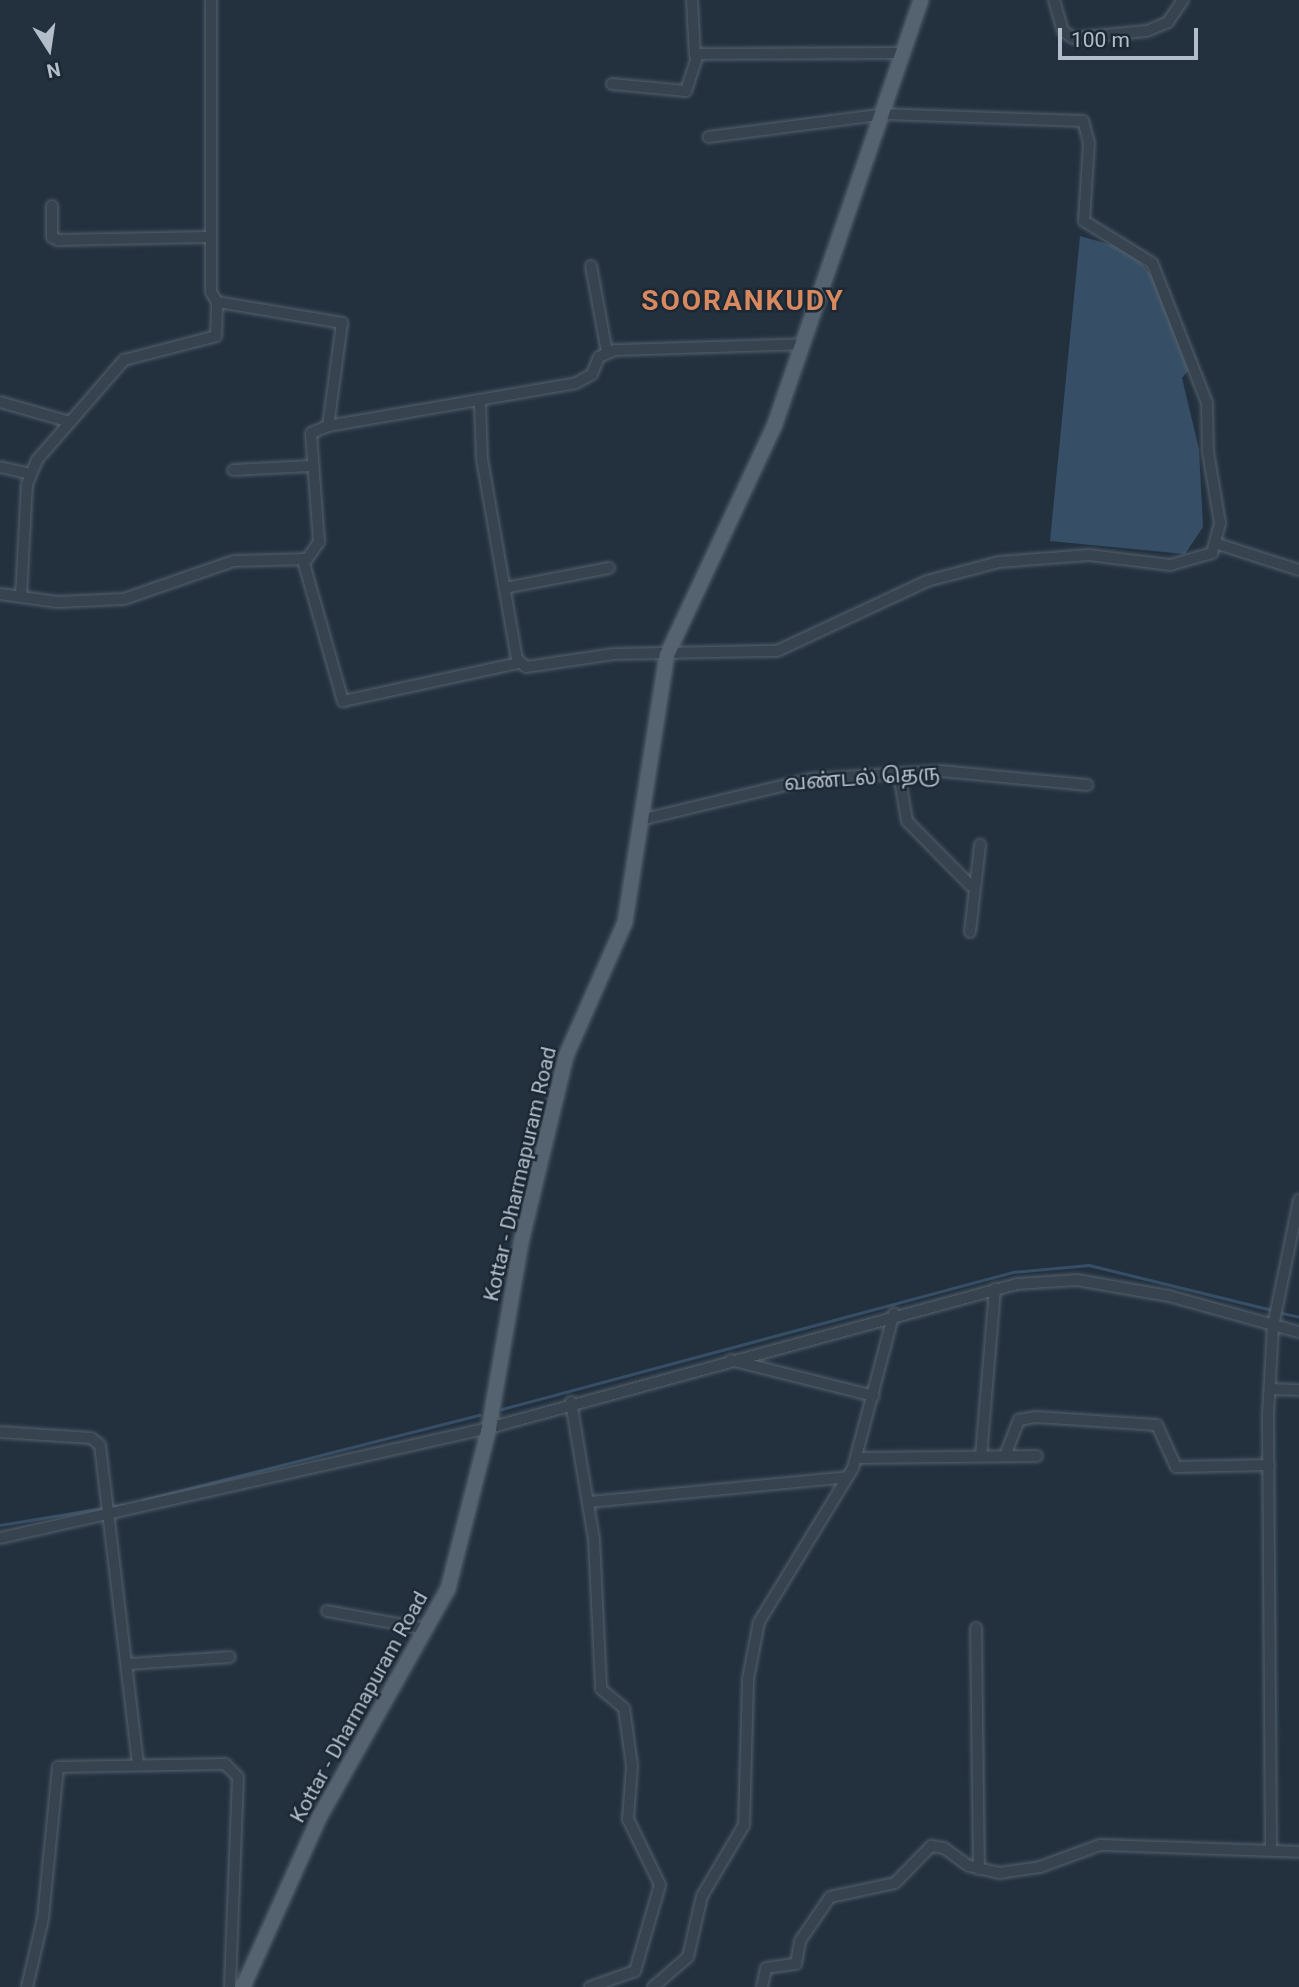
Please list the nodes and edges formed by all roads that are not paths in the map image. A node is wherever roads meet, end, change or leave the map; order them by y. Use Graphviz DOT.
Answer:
graph roads {
  1 [pos="211,0"];
  2 [pos="692,0"];
  3 [pos="921,0"];
  4 [pos="1054,0"];
  5 [pos="1183,0"];
  6 [pos="901,53"];
  7 [pos="695,55"];
  8 [pos="612,83"];
  9 [pos="886,114"];
  10 [pos="708,137"];
  11 [pos="52,205"];
  12 [pos="208,237"];
  13 [pos="591,266"];
  14 [pos="217,302"];
  15 [pos="804,344"];
  16 [pos="607,352"];
  17 [pos="0,402"];
  18 [pos="480,404"];
  19 [pos="70,422"];
  20 [pos="328,426"];
  21 [pos="311,466"];
  22 [pos="0,467"];
  23 [pos="233,470"];
  24 [pos="30,474"];
  25 [pos="1218,544"];
  26 [pos="303,560"];
  27 [pos="609,568"];
  28 [pos="1299,570"];
  29 [pos="505,588"];
  30 [pos="0,594"];
  31 [pos="21,597"];
  32 [pos="667,655"];
  33 [pos="519,663"];
  34 [pos="899,774"];
  35 [pos="1087,785"];
  36 [pos="640,820"];
  37 [pos="980,845"];
  38 [pos="971,886"];
  39 [pos="970,932"];
  40 [pos="1299,1200"];
  41 [pos="995,1289"];
  42 [pos="894,1314"];
  43 [pos="1275,1318"];
  44 [pos="1299,1332"];
  45 [pos="728,1360"];
  46 [pos="1270,1389"];
  47 [pos="1299,1390"];
  48 [pos="874,1396"];
  49 [pos="571,1402"];
  50 [pos="489,1428"];
  51 [pos="0,1432"];
  52 [pos="981,1456"];
  53 [pos="1005,1456"];
  54 [pos="1037,1456"];
  55 [pos="856,1458"];
  56 [pos="1269,1465"];
  57 [pos="847,1477"];
  58 [pos="589,1502"];
  59 [pos="107,1512"];
  60 [pos="0,1538"];
  61 [pos="327,1611"];
  62 [pos="976,1628"];
  63 [pos="426,1629"];
  64 [pos="230,1657"];
  65 [pos="130,1664"];
  66 [pos="138,1765"];
  67 [pos="1271,1850"];
  68 [pos="1299,1852"];
  69 [pos="979,1869"];
  70 [pos="27,1987"];
  71 [pos="242,1987"];
  72 [pos="590,1987"];
  73 [pos="653,1987"];
  74 [pos="762,1987"];
  1 -- 12 [label="street"];
  2 -- 7 [label="street"];
  3 -- 6 [label="main road, Kottar - Dharmapuram Road"];
  4 -- 5 [label="street"];
  6 -- 7 [label="street"];
  6 -- 9 [label="main road, Kottar - Dharmapuram Road"];
  7 -- 8 [label="street"];
  9 -- 10 [label="street"];
  9 -- 15 [label="main road, Kottar - Dharmapuram Road"];
  9 -- 25 [label="street"];
  11 -- 12 [label="street"];
  12 -- 14 [label="street"];
  13 -- 16 [label="street"];
  14 -- 19 [label="street"];
  14 -- 20 [label="street"];
  15 -- 16 [label="street"];
  15 -- 32 [label="main road, Kottar - Dharmapuram Road"];
  16 -- 18 [label="street"];
  17 -- 19 [label="street"];
  18 -- 20 [label="street"];
  18 -- 29 [label="street"];
  19 -- 24 [label="street"];
  20 -- 21 [label="street"];
  21 -- 23 [label="street"];
  21 -- 26 [label="street"];
  22 -- 24 [label="street"];
  24 -- 31 [label="street"];
  25 -- 28 [label="street"];
  25 -- 32 [label="street"];
  26 -- 31 [label="street"];
  26 -- 33 [label="street"];
  27 -- 29 [label="street"];
  29 -- 33 [label="street"];
  30 -- 31 [label="street"];
  32 -- 33 [label="street"];
  32 -- 36 [label="main road, Kottar - Dharmapuram Road"];
  34 -- 35 [label="street, வண்டல் தெரு"];
  34 -- 36 [label="street, வண்டல் தெரு"];
  34 -- 38 [label="street"];
  36 -- 50 [label="main road, Kottar - Dharmapuram Road"];
  37 -- 38 [label="street"];
  38 -- 39 [label="street"];
  40 -- 43 [label="street"];
  41 -- 42 [label="street"];
  41 -- 43 [label="street"];
  41 -- 52 [label="street"];
  42 -- 45 [label="street"];
  42 -- 48 [label="street"];
  43 -- 44 [label="street"];
  43 -- 46 [label="street"];
  45 -- 48 [label="street"];
  45 -- 49 [label="street"];
  46 -- 47 [label="street"];
  46 -- 56 [label="street"];
  48 -- 55 [label="street"];
  49 -- 50 [label="street"];
  49 -- 58 [label="street"];
  50 -- 59 [label="street"];
  50 -- 63 [label="main road, Kottar - Dharmapuram Road"];
  51 -- 59 [label="street"];
  52 -- 53 [label="street"];
  52 -- 55 [label="street"];
  53 -- 54 [label="street"];
  53 -- 56 [label="street"];
  55 -- 57 [label="street"];
  56 -- 67 [label="street"];
  57 -- 58 [label="street"];
  57 -- 73 [label="street"];
  58 -- 72 [label="street"];
  59 -- 60 [label="street"];
  59 -- 65 [label="street"];
  61 -- 63 [label="street"];
  62 -- 69 [label="street"];
  63 -- 71 [label="main road, Kottar - Dharmapuram Road"];
  64 -- 65 [label="street"];
  65 -- 66 [label="street"];
  66 -- 70 [label="street"];
  66 -- 71 [label="street"];
  67 -- 68 [label="street"];
  67 -- 69 [label="street"];
  69 -- 74 [label="street"];
}
